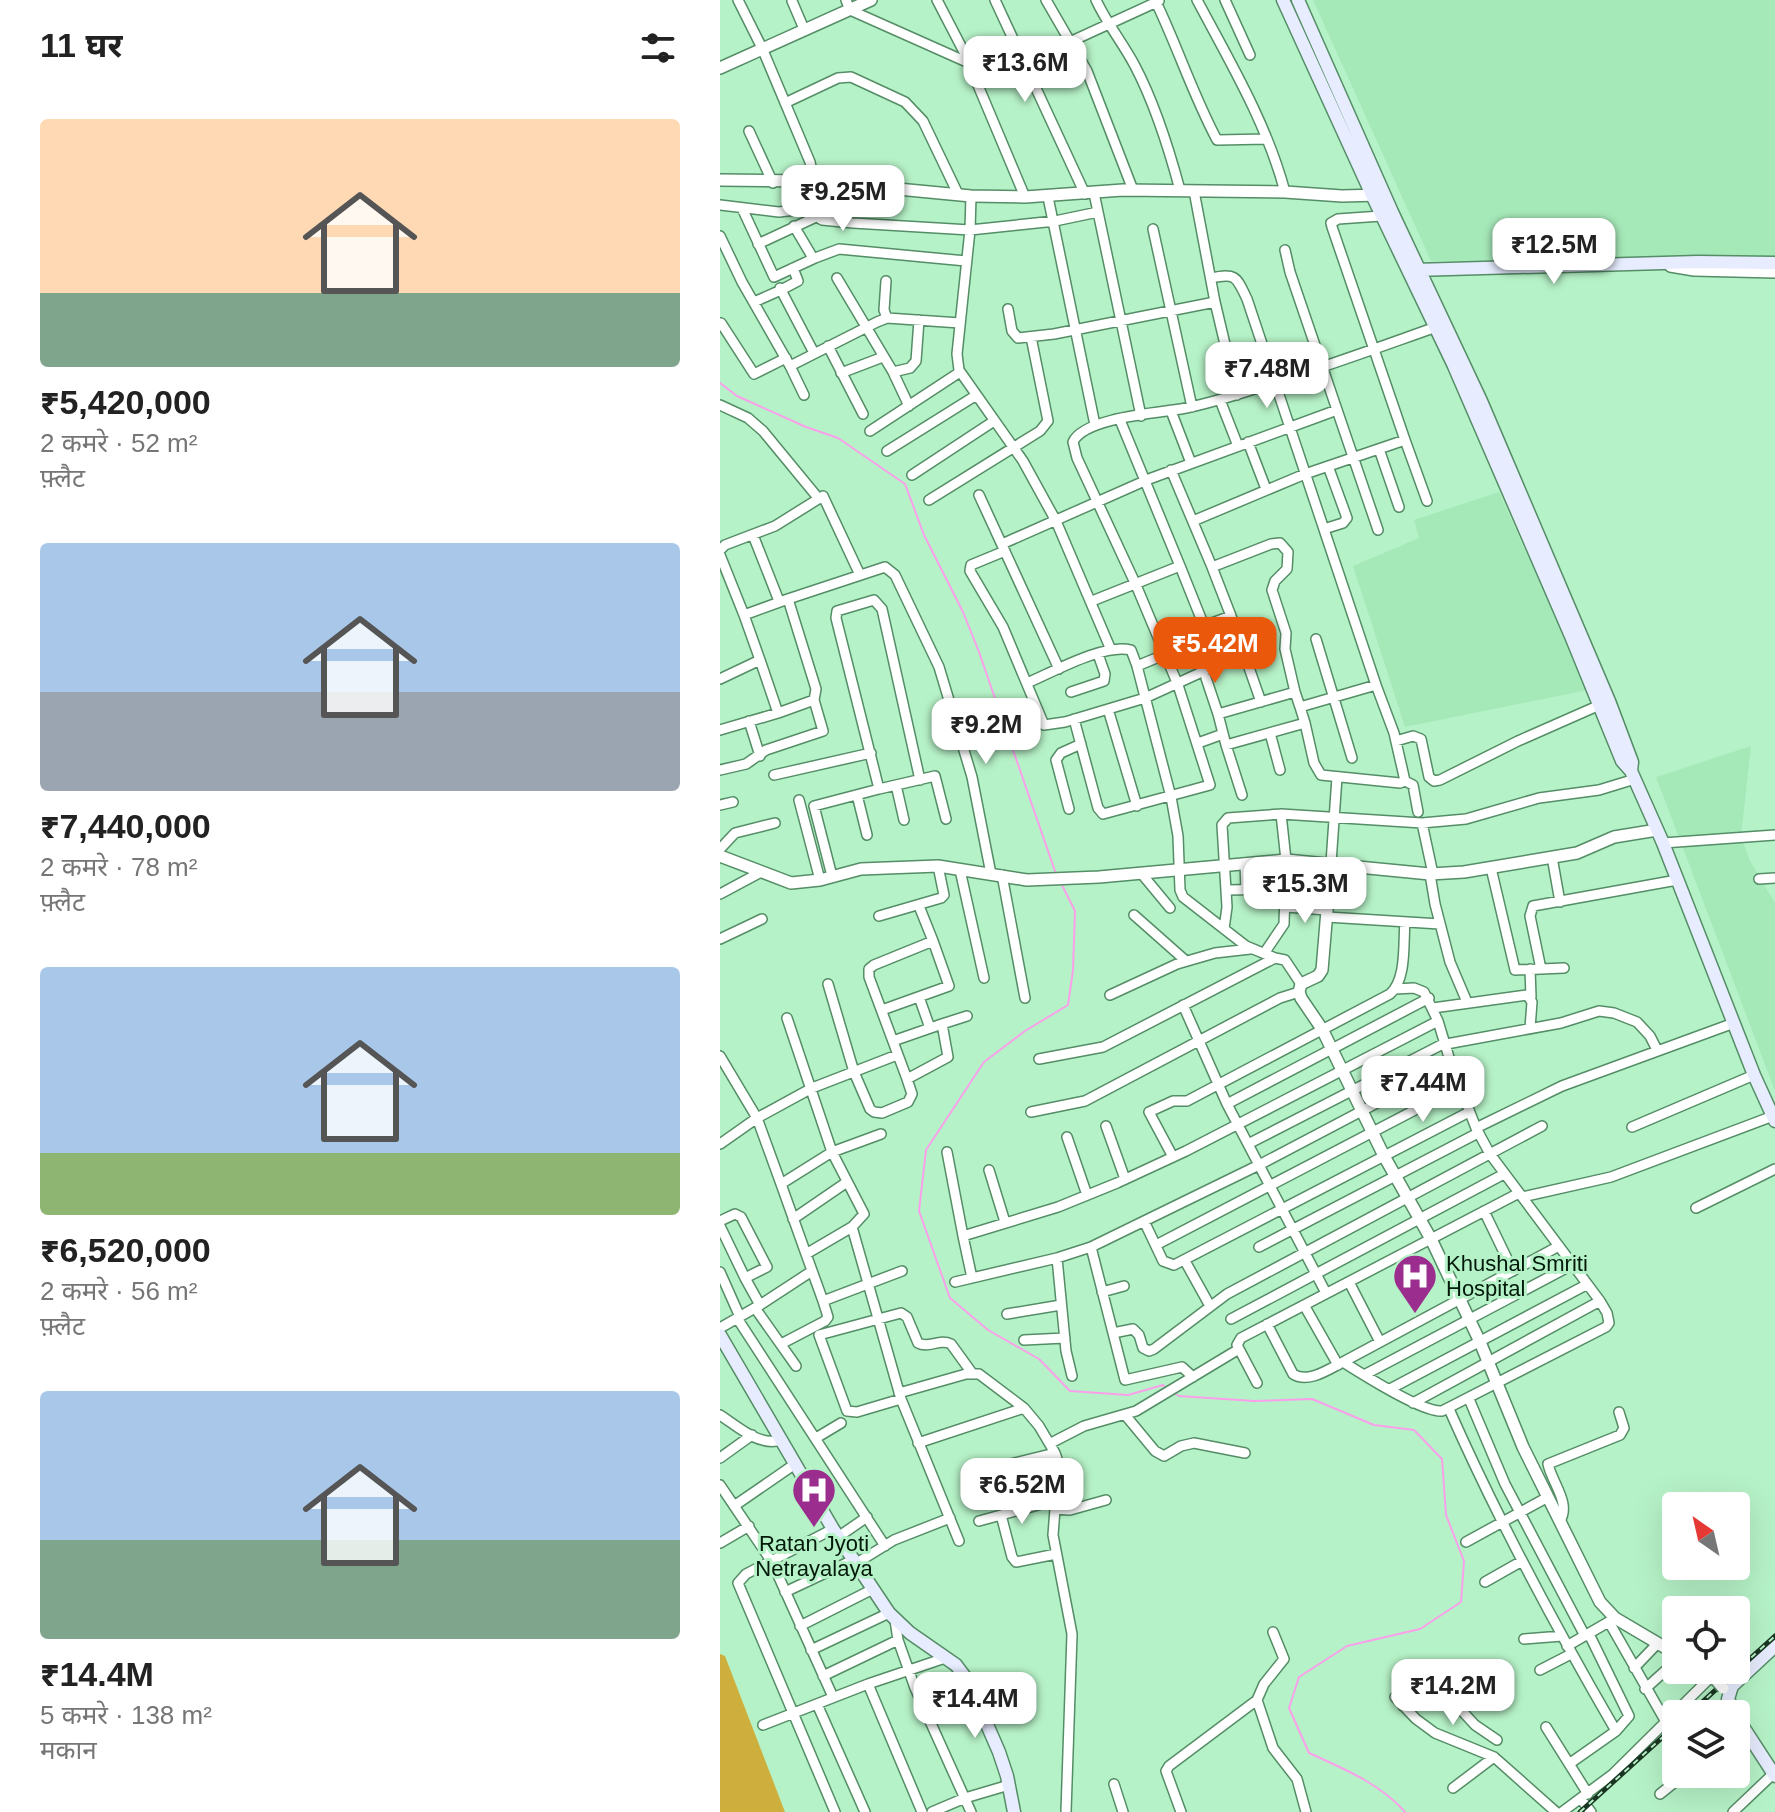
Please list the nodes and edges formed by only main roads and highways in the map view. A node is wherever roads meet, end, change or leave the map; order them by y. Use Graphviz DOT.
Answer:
graph roads {
  1 [pos="1283,0"];
  2 [pos="1298,0"];
  3 [pos="1378,195"];
  4 [pos="1775,263"];
  5 [pos="1414,270"];
  6 [pos="1774,1118"];
  7 [pos="720,1335"];
  8 [pos="1775,1646"];
  9 [pos="1750,1669"];
  10 [pos="1750,1741"];
  11 [pos="1774,1775"];
  12 [pos="1006,1785"];
  13 [pos="1007,1812"];
  14 [pos="1014,1812"];
  1 -- 3 [label="main road"];
  2 -- 3 [label="main road"];
  3 -- 5 [label="main road"];
  3 -- 5 [label="main road"];
  4 -- 5 [label="main road"];
  5 -- 6 [label="main road"];
  7 -- 12 [label="main road"];
  8 -- 9 [label="main road"];
  10 -- 11 [label="main road"];
  12 -- 13 [label="main road"];
  12 -- 14 [label="main road"];
}
